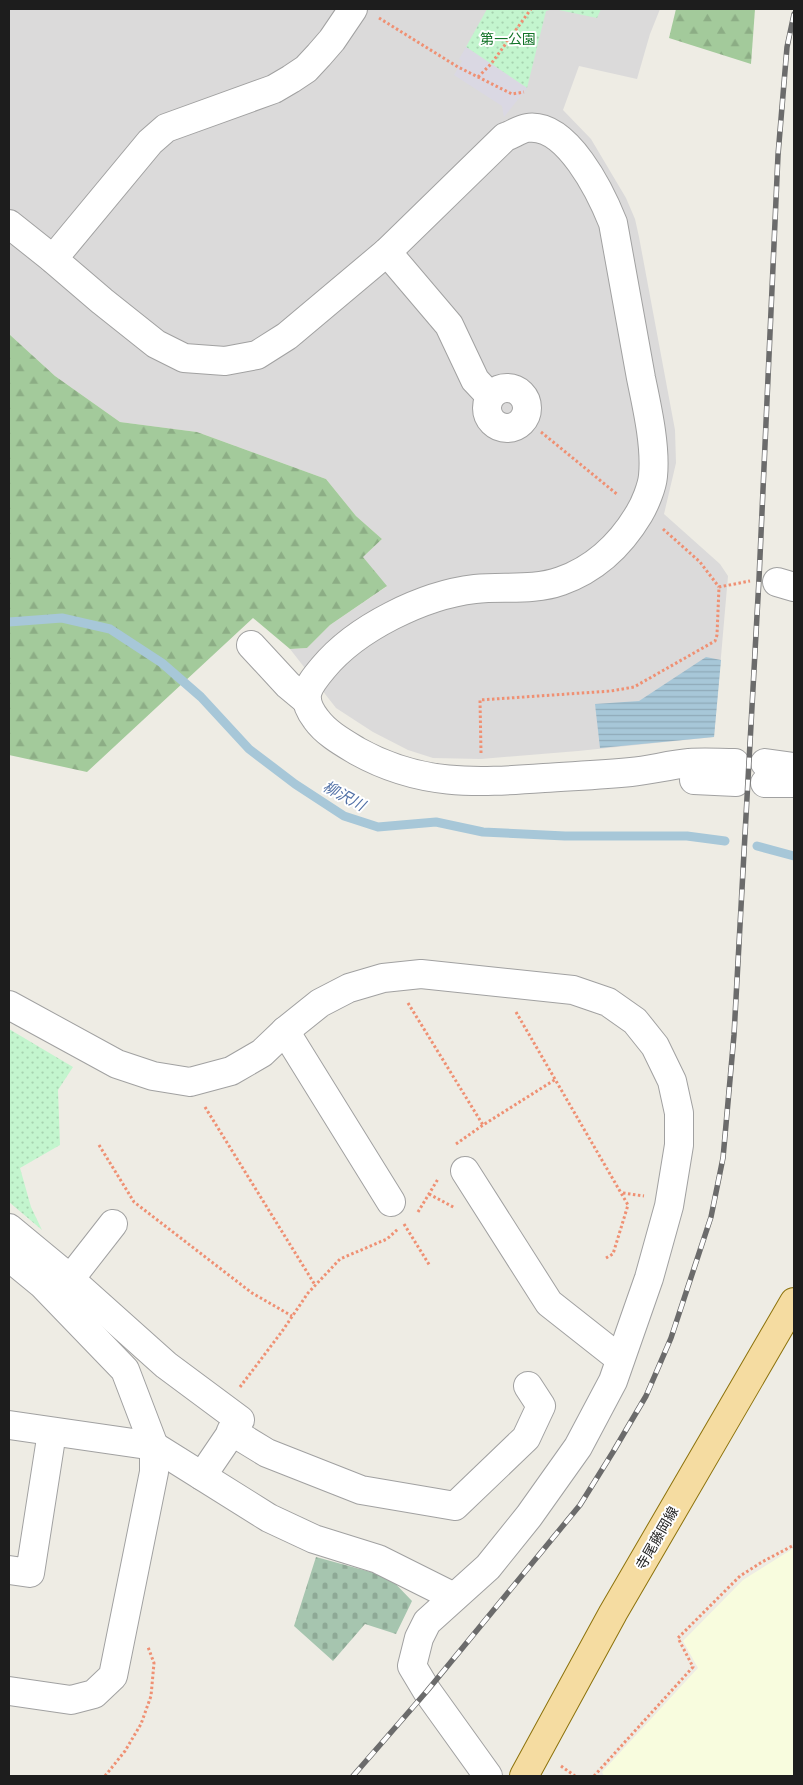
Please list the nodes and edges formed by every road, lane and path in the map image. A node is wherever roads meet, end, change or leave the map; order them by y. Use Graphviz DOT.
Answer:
graph roads {
  1 [pos="531,9"];
  2 [pos="365,13"];
  3 [pos="478,77"];
  4 [pos="524,92"];
  5 [pos="9,224"];
  6 [pos="387,252"];
  7 [pos="53,259"];
  8 [pos="490,396"];
  9 [pos="541,432"];
  10 [pos="624,500"];
  11 [pos="658,525"];
  12 [pos="786,585"];
  13 [pos="719,588"];
  14 [pos="251,645"];
  15 [pos="306,700"];
  16 [pos="481,759"];
  17 [pos="794,767"];
  18 [pos="735,773"];
  19 [pos="794,783"];
  20 [pos="406,1000"];
  21 [pos="9,1005"];
  22 [pos="513,1006"];
  23 [pos="285,1031"];
  24 [pos="203,1104"];
  25 [pos="483,1125"];
  26 [pos="99,1146"];
  27 [pos="465,1171"];
  28 [pos="398,1213"];
  29 [pos="113,1224"];
  30 [pos="9,1228"];
  31 [pos="9,1257"];
  32 [pos="606,1258"];
  33 [pos="430,1266"];
  34 [pos="70,1279"];
  35 [pos="315,1285"];
  36 [pos="794,1302"];
  37 [pos="292,1316"];
  38 [pos="620,1359"];
  39 [pos="528,1386"];
  40 [pos="9,1425"];
  41 [pos="52,1432"];
  42 [pos="232,1432"];
  43 [pos="154,1446"];
  44 [pos="202,1476"];
  45 [pos="794,1545"];
  46 [pos="9,1570"];
  47 [pos="454,1597"];
  48 [pos="9,1691"];
  49 [pos="488,1776"];
  50 [pos="524,1776"];
  51 [pos="594,1776"];
  1 -- 3 [label="path"];
  2 -- 3 [label="path"];
  2 -- 7 [label="street"];
  3 -- 4 [label="path"];
  5 -- 7 [label="street"];
  6 -- 7 [label="street"];
  6 -- 8 [label="street"];
  6 -- 15 [label="street"];
  9 -- 10 [label="path"];
  11 -- 13 [label="path"];
  12 -- 13 [label="path"];
  13 -- 16 [label="path"];
  14 -- 15 [label="street"];
  15 -- 18 [label="street"];
  17 -- 19 [label="street"];
  20 -- 25 [label="path"];
  21 -- 23 [label="street"];
  22 -- 32 [label="path"];
  23 -- 28 [label="street"];
  23 -- 38 [label="street"];
  24 -- 35 [label="path"];
  26 -- 37 [label="path"];
  27 -- 38 [label="street"];
  28 -- 33 [label="path"];
  29 -- 34 [label="street"];
  30 -- 34 [label="street"];
  31 -- 43 [label="street"];
  34 -- 42 [label="street"];
  36 -- 50 [label="main road, 寺尾藤岡線"];
  38 -- 47 [label="street"];
  39 -- 42 [label="street"];
  40 -- 41 [label="street"];
  41 -- 43 [label="street"];
  41 -- 46 [label="street"];
  42 -- 44 [label="street"];
  43 -- 44 [label="street"];
  43 -- 48 [label="street"];
  44 -- 47 [label="street"];
  45 -- 51 [label="path"];
  47 -- 49 [label="street"];
}
